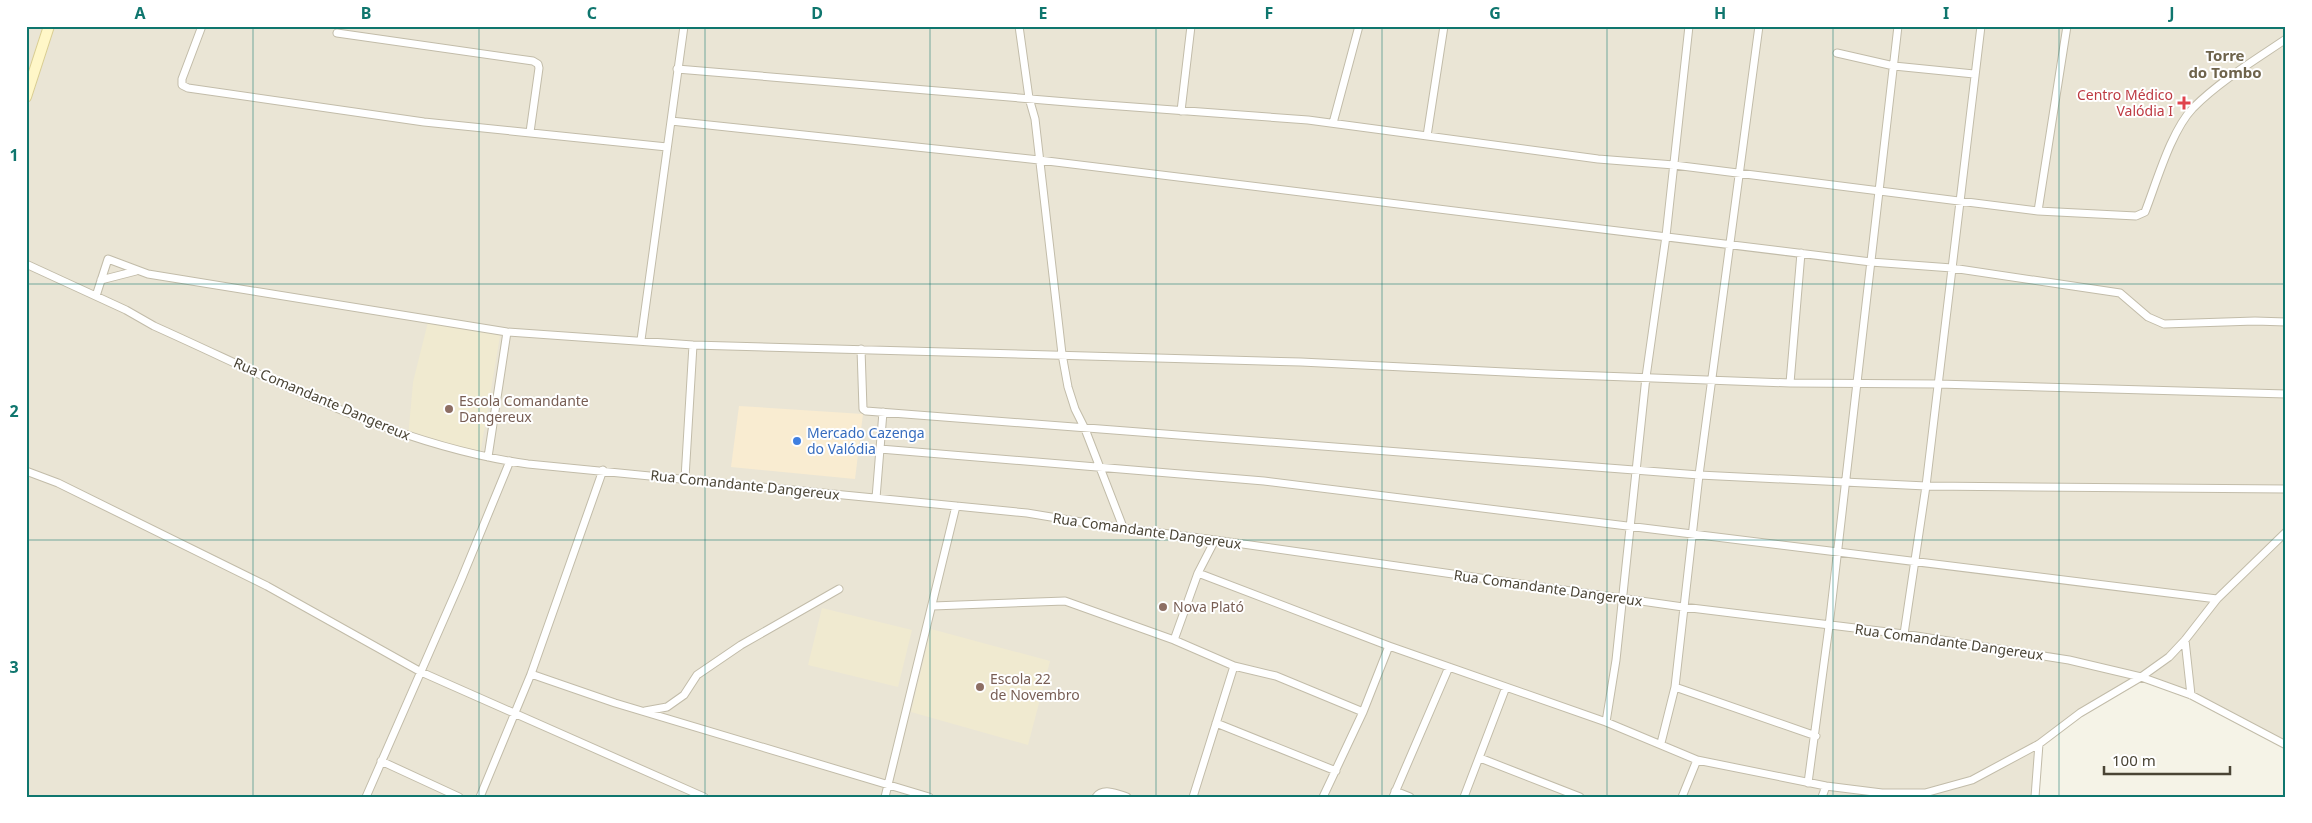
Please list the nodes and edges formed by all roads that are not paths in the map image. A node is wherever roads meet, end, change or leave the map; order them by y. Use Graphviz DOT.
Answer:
graph roads {
  1 [pos="48,26"];
  2 [pos="202,26"];
  3 [pos="684,26"];
  4 [pos="1019,26"];
  5 [pos="1191,26"];
  6 [pos="1359,26"];
  7 [pos="1444,26"];
  8 [pos="1689,26"];
  9 [pos="1759,26"];
  10 [pos="1898,26"];
  11 [pos="1981,26"];
  12 [pos="2067,26"];
  13 [pos="337,33"];
  14 [pos="2286,39"];
  15 [pos="1837,54"];
  16 [pos="1894,66"];
  17 [pos="677,69"];
  18 [pos="1974,74"];
  19 [pos="26,97"];
  20 [pos="1029,98"];
  21 [pos="1181,111"];
  22 [pos="671,120"];
  23 [pos="1333,123"];
  24 [pos="530,132"];
  25 [pos="1427,136"];
  26 [pos="667,147"];
  27 [pos="1039,160"];
  28 [pos="1674,165"];
  29 [pos="1738,174"];
  30 [pos="1878,189"];
  31 [pos="1959,199"];
  32 [pos="2038,210"];
  33 [pos="1666,236"];
  34 [pos="1729,244"];
  35 [pos="1801,253"];
  36 [pos="1871,262"];
  37 [pos="26,264"];
  38 [pos="1952,268"];
  39 [pos="136,271"];
  40 [pos="101,280"];
  41 [pos="96,296"];
  42 [pos="2286,322"];
  43 [pos="508,332"];
  44 [pos="641,340"];
  45 [pos="693,345"];
  46 [pos="861,349"];
  47 [pos="1062,354"];
  48 [pos="1646,377"];
  49 [pos="1711,380"];
  50 [pos="1790,383"];
  51 [pos="1856,383"];
  52 [pos="1938,384"];
  53 [pos="2286,394"];
  54 [pos="883,412"];
  55 [pos="1085,429"];
  56 [pos="880,449"];
  57 [pos="488,457"];
  58 [pos="510,461"];
  59 [pos="1101,468"];
  60 [pos="603,470"];
  61 [pos="26,471"];
  62 [pos="1636,471"];
  63 [pos="1699,475"];
  64 [pos="685,478"];
  65 [pos="1846,482"];
  66 [pos="1926,486"];
  67 [pos="2286,489"];
  68 [pos="876,498"];
  69 [pos="956,506"];
  70 [pos="1123,528"];
  71 [pos="1630,528"];
  72 [pos="2286,532"];
  73 [pos="1692,535"];
  74 [pos="1215,540"];
  75 [pos="1837,553"];
  76 [pos="1915,561"];
  77 [pos="1198,573"];
  78 [pos="838,589"];
  79 [pos="1623,598"];
  80 [pos="2217,599"];
  81 [pos="933,606"];
  82 [pos="1683,607"];
  83 [pos="1829,626"];
  84 [pos="1904,634"];
  85 [pos="1174,640"];
  86 [pos="2185,640"];
  87 [pos="1389,646"];
  88 [pos="1234,666"];
  89 [pos="1449,667"];
  90 [pos="421,672"];
  91 [pos="531,674"];
  92 [pos="2142,677"];
  93 [pos="1506,687"];
  94 [pos="1675,687"];
  95 [pos="2191,695"];
  96 [pos="644,712"];
  97 [pos="1363,712"];
  98 [pos="514,714"];
  99 [pos="1606,722"];
  100 [pos="1216,723"];
  101 [pos="1816,736"];
  102 [pos="1662,743"];
  103 [pos="2039,744"];
  104 [pos="2286,744"];
  105 [pos="1480,758"];
  106 [pos="1697,760"];
  107 [pos="381,761"];
  108 [pos="1336,771"];
  109 [pos="1808,783"];
  110 [pos="888,786"];
  111 [pos="1826,786"];
  112 [pos="1394,794"];
  113 [pos="366,797"];
  114 [pos="459,797"];
  115 [pos="480,797"];
  116 [pos="704,797"];
  117 [pos="885,797"];
  118 [pos="929,797"];
  119 [pos="1096,797"];
  120 [pos="1127,797"];
  121 [pos="1193,797"];
  122 [pos="1323,797"];
  123 [pos="1410,797"];
  124 [pos="1464,797"];
  125 [pos="1580,797"];
  126 [pos="1682,797"];
  127 [pos="1822,797"];
  128 [pos="2034,797"];
  1 -- 19 [label="main road"];
  2 -- 24 [label="street"];
  3 -- 17 [label="street"];
  4 -- 20 [label="street"];
  5 -- 21 [label="street"];
  6 -- 23 [label="street"];
  7 -- 25 [label="street"];
  8 -- 28 [label="street"];
  9 -- 29 [label="street"];
  10 -- 16 [label="street"];
  11 -- 18 [label="street"];
  12 -- 32 [label="street"];
  13 -- 24 [label="street"];
  14 -- 32 [label="street"];
  15 -- 16 [label="street"];
  16 -- 18 [label="street"];
  16 -- 30 [label="street"];
  17 -- 20 [label="street"];
  17 -- 22 [label="street"];
  18 -- 31 [label="street"];
  20 -- 21 [label="street"];
  20 -- 27 [label="street"];
  21 -- 23 [label="street"];
  22 -- 26 [label="street"];
  22 -- 27 [label="street"];
  23 -- 25 [label="street"];
  24 -- 26 [label="street"];
  25 -- 28 [label="street"];
  26 -- 44 [label="street"];
  27 -- 33 [label="street"];
  27 -- 47 [label="street"];
  28 -- 29 [label="street"];
  28 -- 33 [label="street"];
  29 -- 30 [label="street"];
  29 -- 34 [label="street"];
  30 -- 31 [label="street"];
  30 -- 36 [label="street"];
  31 -- 32 [label="street"];
  31 -- 38 [label="street"];
  33 -- 34 [label="street"];
  33 -- 48 [label="street"];
  34 -- 35 [label="street"];
  34 -- 49 [label="street"];
  35 -- 36 [label="street"];
  35 -- 50 [label="street"];
  36 -- 38 [label="street"];
  36 -- 51 [label="street"];
  37 -- 41 [label="street, Rua Comandante Dangereux"];
  38 -- 42 [label="street"];
  38 -- 52 [label="street"];
  39 -- 40 [label="street"];
  39 -- 40 [label="street"];
  39 -- 43 [label="street"];
  40 -- 41 [label="street"];
  41 -- 57 [label="street, Rua Comandante Dangereux"];
  43 -- 44 [label="street"];
  43 -- 57 [label="street"];
  44 -- 45 [label="street"];
  45 -- 46 [label="street"];
  45 -- 64 [label="street"];
  46 -- 47 [label="street"];
  46 -- 54 [label="street"];
  47 -- 48 [label="street"];
  47 -- 55 [label="street"];
  48 -- 49 [label="street"];
  48 -- 62 [label="street"];
  49 -- 50 [label="street"];
  49 -- 63 [label="street"];
  50 -- 51 [label="street"];
  51 -- 52 [label="street"];
  51 -- 65 [label="street"];
  52 -- 53 [label="street"];
  52 -- 66 [label="street"];
  54 -- 55 [label="street"];
  54 -- 56 [label="street"];
  55 -- 59 [label="street"];
  55 -- 62 [label="street"];
  56 -- 59 [label="street"];
  56 -- 68 [label="street"];
  57 -- 58 [label="street, Rua Comandante Dangereux"];
  58 -- 60 [label="street, Rua Comandante Dangereux"];
  58 -- 90 [label="street"];
  59 -- 70 [label="street"];
  59 -- 71 [label="street"];
  60 -- 64 [label="street, Rua Comandante Dangereux"];
  60 -- 91 [label="street"];
  61 -- 90 [label="street"];
  62 -- 63 [label="street"];
  62 -- 71 [label="street"];
  63 -- 65 [label="street"];
  63 -- 73 [label="street"];
  64 -- 68 [label="street, Rua Comandante Dangereux"];
  65 -- 66 [label="street"];
  65 -- 75 [label="street"];
  66 -- 67 [label="street"];
  66 -- 76 [label="street"];
  68 -- 69 [label="street, Rua Comandante Dangereux"];
  69 -- 70 [label="street, Rua Comandante Dangereux"];
  69 -- 81 [label="street"];
  70 -- 74 [label="street, Rua Comandante Dangereux"];
  71 -- 73 [label="street"];
  71 -- 79 [label="street"];
  72 -- 80 [label="street"];
  73 -- 75 [label="street"];
  73 -- 82 [label="street"];
  74 -- 77 [label="street"];
  74 -- 79 [label="street, Rua Comandante Dangereux"];
  75 -- 76 [label="street"];
  75 -- 83 [label="street"];
  76 -- 80 [label="street"];
  76 -- 84 [label="street"];
  77 -- 85 [label="street"];
  77 -- 87 [label="street"];
  78 -- 96 [label="street"];
  79 -- 82 [label="street, Rua Comandante Dangereux"];
  79 -- 99 [label="street"];
  80 -- 86 [label="street"];
  81 -- 85 [label="street"];
  81 -- 110 [label="street"];
  82 -- 83 [label="street, Rua Comandante Dangereux"];
  82 -- 94 [label="street"];
  83 -- 84 [label="street, Rua Comandante Dangereux"];
  83 -- 101 [label="street"];
  84 -- 92 [label="street, Rua Comandante Dangereux"];
  85 -- 88 [label="street"];
  86 -- 92 [label="street"];
  86 -- 95 [label="street"];
  87 -- 89 [label="street"];
  87 -- 97 [label="street"];
  88 -- 97 [label="street"];
  88 -- 100 [label="street"];
  89 -- 93 [label="street"];
  89 -- 112 [label="street"];
  90 -- 98 [label="street"];
  90 -- 107 [label="street"];
  91 -- 96 [label="street"];
  91 -- 98 [label="street"];
  92 -- 95 [label="street, Rua Comandante Dangereux"];
  92 -- 103 [label="street"];
  93 -- 99 [label="street"];
  93 -- 105 [label="street"];
  94 -- 101 [label="street"];
  94 -- 102 [label="street"];
  95 -- 104 [label="street, Rua Comandante Dangereux"];
  96 -- 110 [label="street"];
  97 -- 108 [label="street"];
  98 -- 115 [label="street"];
  98 -- 116 [label="street"];
  99 -- 102 [label="street"];
  100 -- 108 [label="street"];
  100 -- 121 [label="street"];
  101 -- 109 [label="street"];
  102 -- 106 [label="street"];
  103 -- 111 [label="street"];
  103 -- 128 [label="street"];
  105 -- 124 [label="street"];
  105 -- 125 [label="street"];
  106 -- 109 [label="street"];
  106 -- 126 [label="street"];
  107 -- 113 [label="street"];
  107 -- 114 [label="street"];
  108 -- 122 [label="street"];
  109 -- 111 [label="street"];
  110 -- 117 [label="street"];
  110 -- 118 [label="street"];
  111 -- 127 [label="street"];
  112 -- 123 [label="street"];
  119 -- 120 [label="street"];
}
